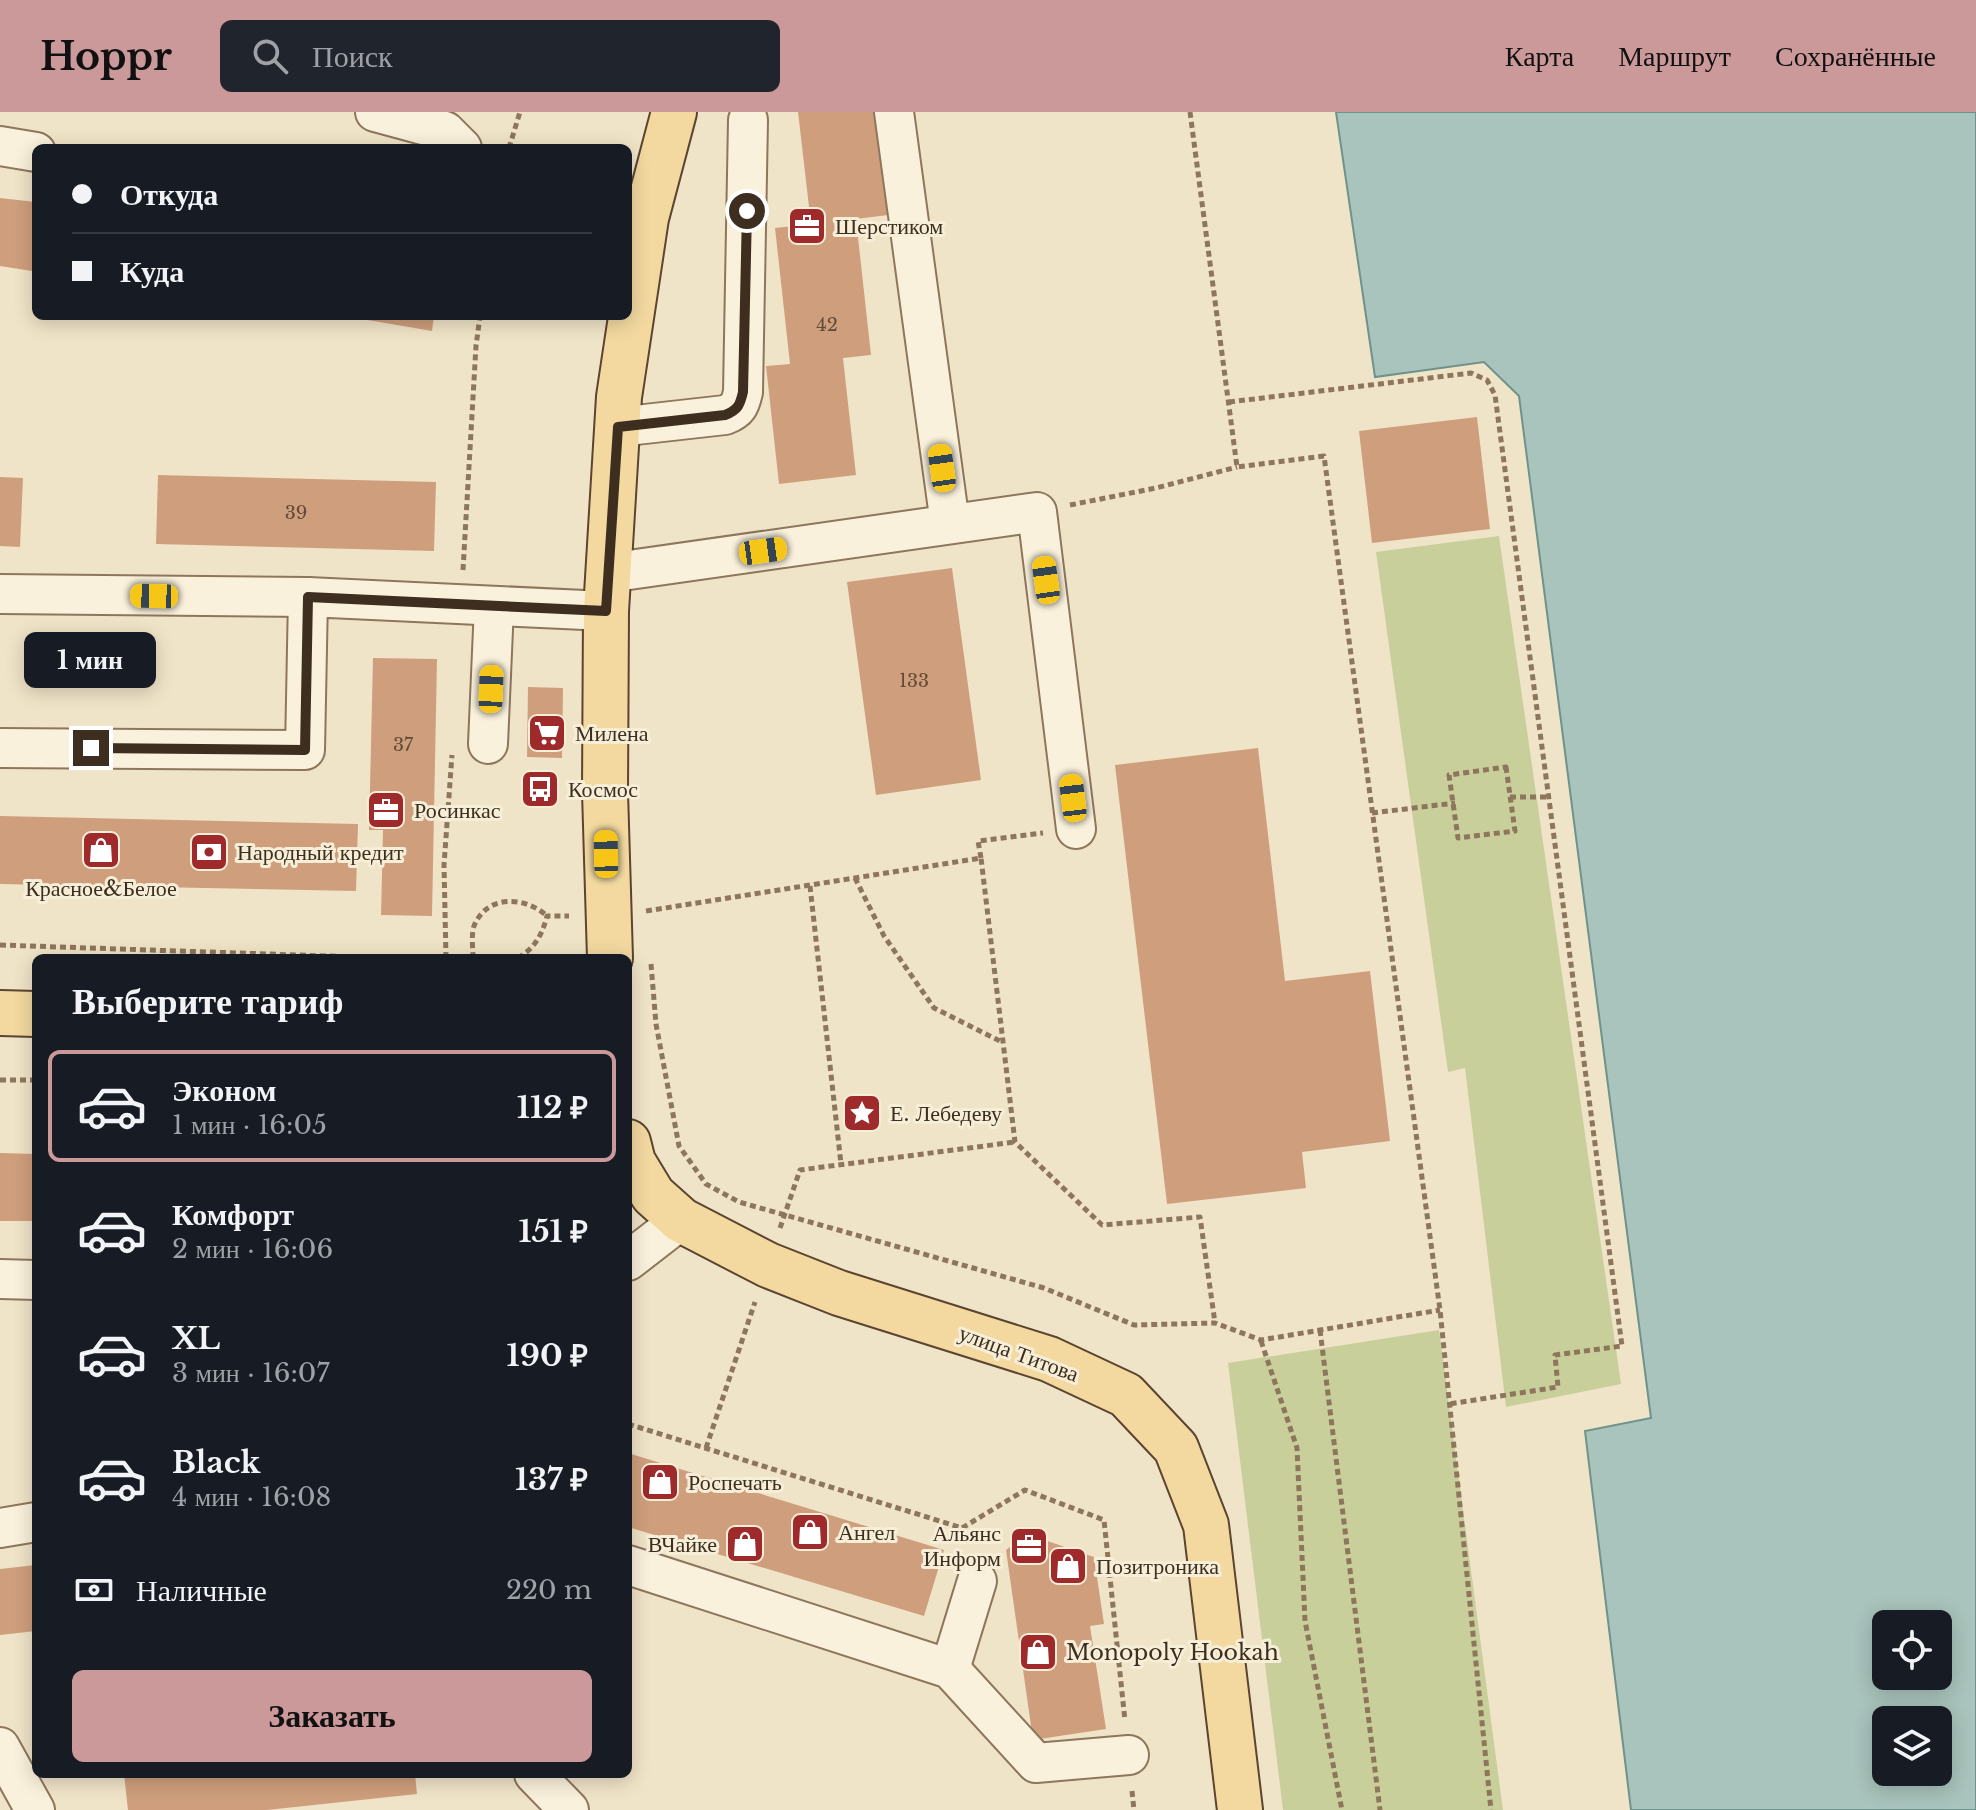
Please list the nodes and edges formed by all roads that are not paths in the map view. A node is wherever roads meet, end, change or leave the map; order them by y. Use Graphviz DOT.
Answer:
graph roads {
  1 [pos="375,112"];
  2 [pos="674,112"];
  3 [pos="894,112"];
  4 [pos="748,120"];
  5 [pos="458,144"];
  6 [pos="0,146"];
  7 [pos="32,151"];
  8 [pos="637,216"];
  9 [pos="632,266"];
  10 [pos="627,320"];
  11 [pos="618,427"];
  12 [pos="950,524"];
  13 [pos="607,592"];
  14 [pos="0,594"];
  15 [pos="308,597"];
  16 [pos="494,606"];
  17 [pos="488,744"];
  18 [pos="0,748"];
  19 [pos="1076,829"];
  20 [pos="630,954"];
  21 [pos="0,1013"];
  22 [pos="32,1014"];
  23 [pos="632,1158"];
  24 [pos="681,1220"];
  25 [pos="632,1258"];
  26 [pos="0,1279"];
  27 [pos="32,1280"];
  28 [pos="32,1523"];
  29 [pos="0,1528"];
  30 [pos="632,1566"];
  31 [pos="977,1581"];
  32 [pos="950,1669"];
  33 [pos="0,1747"];
  34 [pos="1129,1755"];
  35 [pos="538,1778"];
  36 [pos="35,1810"];
  37 [pos="569,1810"];
  38 [pos="1240,1810"];
  1 -- 5 [label="lane"];
  2 -- 8 [label="main road"];
  3 -- 12 [label="lane"];
  4 -- 11 [label="lane"];
  6 -- 7 [label="lane"];
  8 -- 9 [label="main road"];
  10 -- 11 [label="main road"];
  11 -- 13 [label="main road"];
  12 -- 13 [label="lane"];
  12 -- 19 [label="lane"];
  13 -- 16 [label="lane"];
  13 -- 20 [label="main road"];
  14 -- 15 [label="lane"];
  15 -- 16 [label="lane"];
  15 -- 18 [label="lane"];
  16 -- 17 [label="lane"];
  21 -- 22 [label="main road"];
  23 -- 24 [label="main road, улица Титова"];
  24 -- 25 [label="lane"];
  24 -- 38 [label="main road, улица Титова"];
  26 -- 27 [label="lane"];
  28 -- 29 [label="lane"];
  30 -- 32 [label="lane"];
  31 -- 32 [label="lane"];
  32 -- 34 [label="lane"];
  33 -- 36 [label="lane"];
  35 -- 37 [label="lane"];
}
